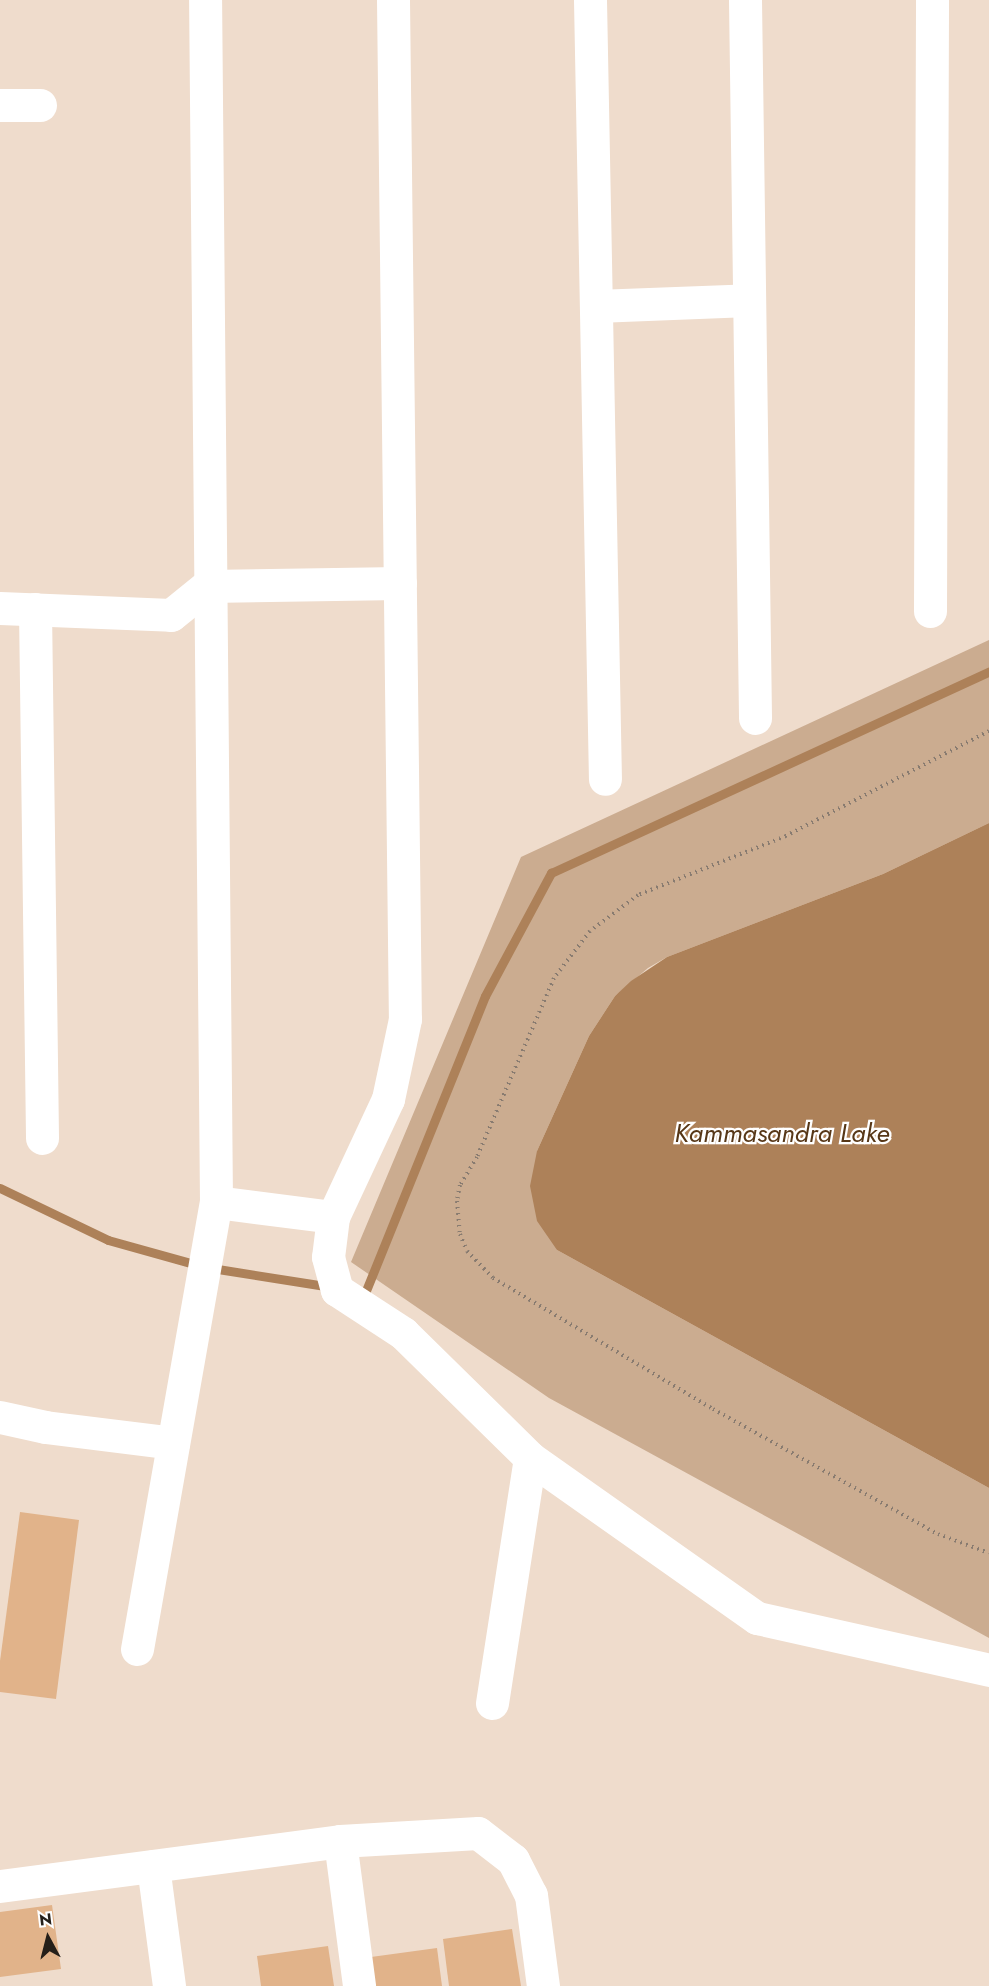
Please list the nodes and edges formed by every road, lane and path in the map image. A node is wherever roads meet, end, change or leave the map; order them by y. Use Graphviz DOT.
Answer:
graph roads {
  1 [pos="205,0"];
  2 [pos="393,0"];
  3 [pos="590,0"];
  4 [pos="745,0"];
  5 [pos="932,0"];
  6 [pos="0,105"];
  7 [pos="40,105"];
  8 [pos="749,300"];
  9 [pos="596,306"];
  10 [pos="400,583"];
  11 [pos="210,586"];
  12 [pos="0,608"];
  13 [pos="35,609"];
  14 [pos="930,611"];
  15 [pos="755,718"];
  16 [pos="989,731"];
  17 [pos="605,779"];
  18 [pos="42,1138"];
  19 [pos="216,1202"];
  20 [pos="333,1217"];
  21 [pos="0,1417"];
  22 [pos="174,1443"];
  23 [pos="530,1458"];
  24 [pos="989,1553"];
  25 [pos="137,1649"];
  26 [pos="989,1670"];
  27 [pos="492,1703"];
  28 [pos="340,1841"];
  29 [pos="153,1866"];
  30 [pos="0,1886"];
  31 [pos="169,1986"];
  32 [pos="359,1986"];
  33 [pos="543,1986"];
  1 -- 11 [label="street"];
  2 -- 10 [label="street"];
  3 -- 9 [label="street"];
  4 -- 8 [label="street"];
  5 -- 14 [label="street"];
  6 -- 7 [label="street"];
  8 -- 9 [label="street"];
  8 -- 15 [label="street"];
  9 -- 17 [label="street"];
  10 -- 11 [label="street"];
  10 -- 20 [label="street"];
  11 -- 13 [label="street"];
  11 -- 19 [label="street"];
  12 -- 13 [label="street"];
  13 -- 18 [label="street"];
  16 -- 24 [label="path"];
  19 -- 20 [label="street"];
  19 -- 22 [label="street"];
  20 -- 23 [label="street"];
  21 -- 22 [label="street"];
  22 -- 25 [label="street"];
  23 -- 26 [label="street"];
  23 -- 27 [label="street"];
  28 -- 29 [label="street"];
  28 -- 32 [label="street"];
  28 -- 33 [label="street"];
  29 -- 30 [label="street"];
  29 -- 31 [label="street"];
}
